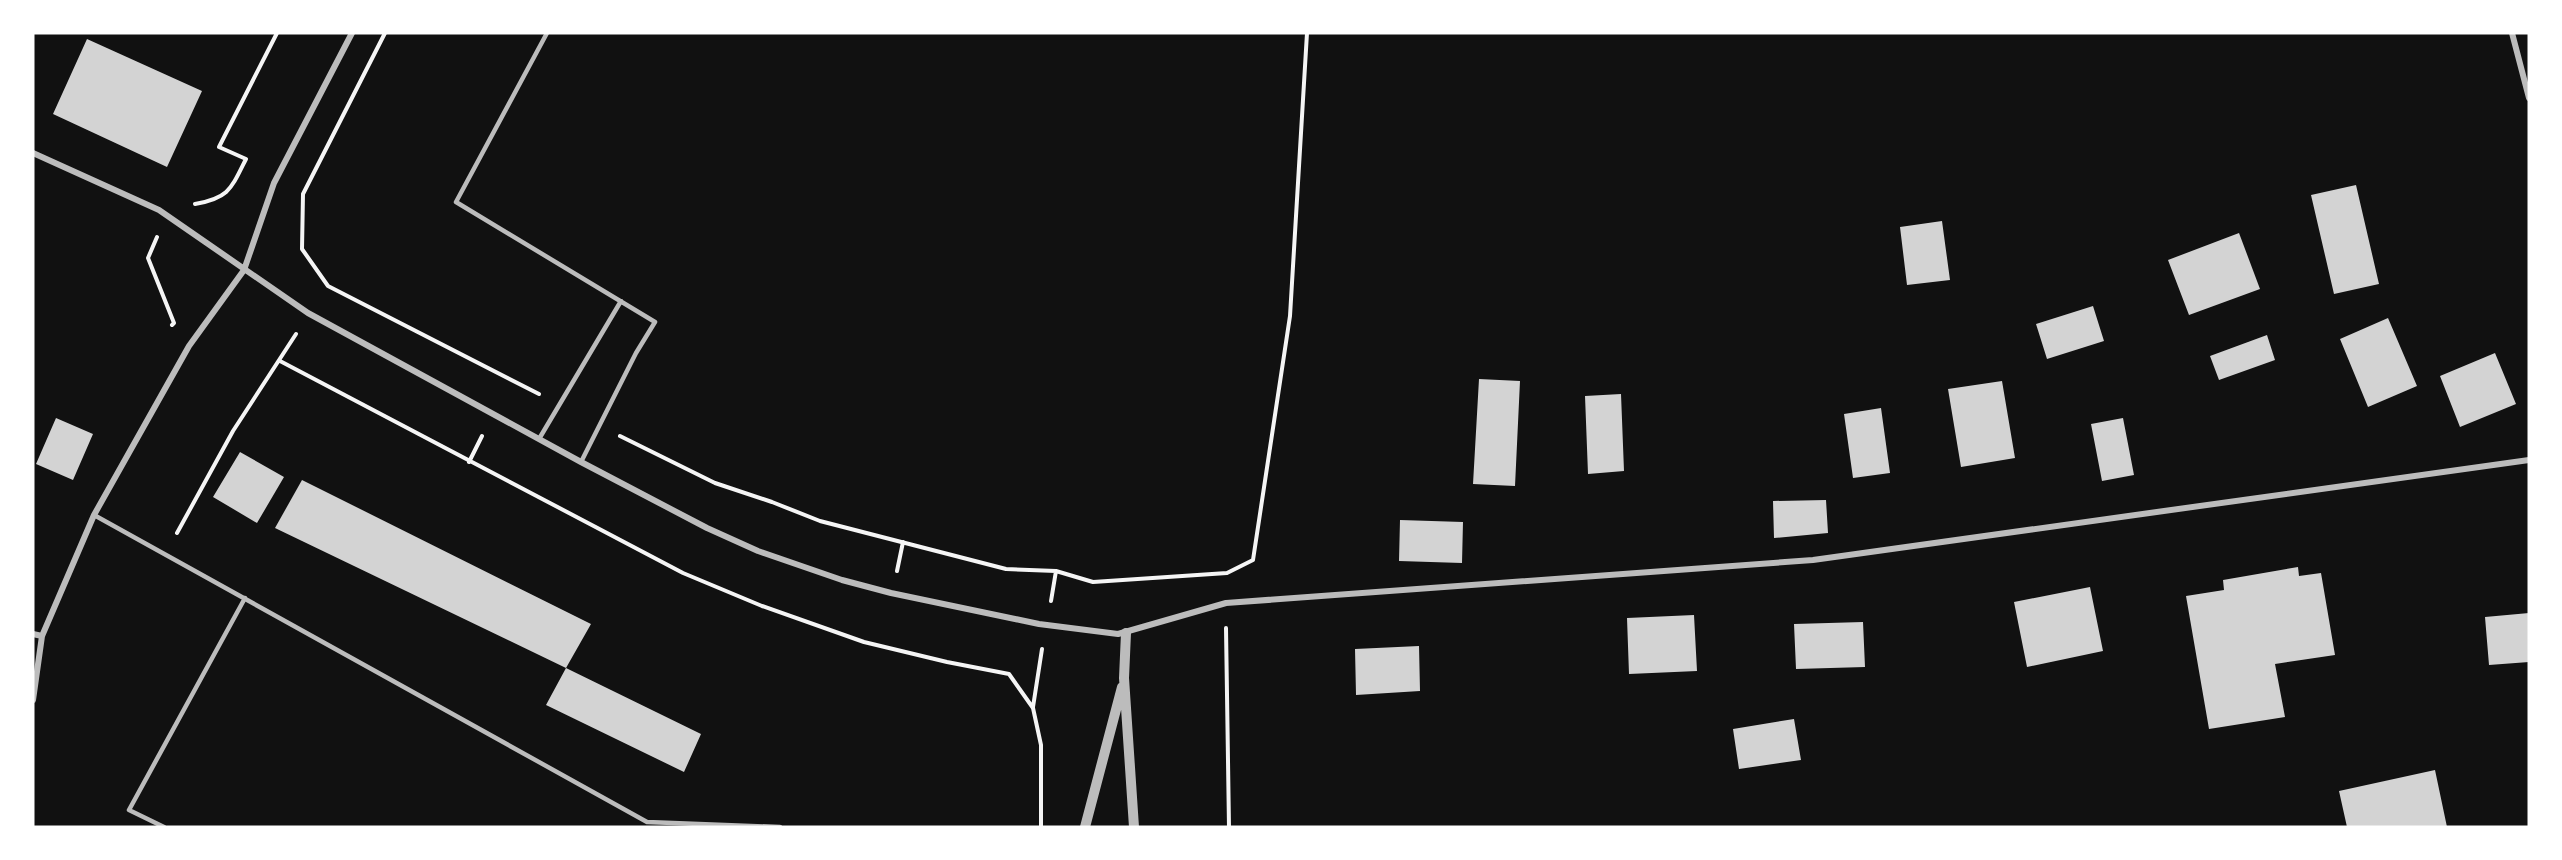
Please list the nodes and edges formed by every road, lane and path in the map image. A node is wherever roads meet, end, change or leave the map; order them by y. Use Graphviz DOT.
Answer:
graph roads {
  1 [pos="277,33"];
  2 [pos="352,33"];
  3 [pos="385,33"];
  4 [pos="547,33"];
  5 [pos="1307,33"];
  6 [pos="2512,33"];
  7 [pos="2529,98"];
  8 [pos="33,153"];
  9 [pos="165,214"];
  10 [pos="148,258"];
  11 [pos="244,270"];
  12 [pos="621,301"];
  13 [pos="559,404"];
  14 [pos="599,425"];
  15 [pos="539,439"];
  16 [pos="2529,460"];
  17 [pos="581,462"];
  18 [pos="94,515"];
  19 [pos="165,554"];
  20 [pos="1227,573"];
  21 [pos="245,598"];
  22 [pos="1226,603"];
  23 [pos="1126,633"];
  24 [pos="33,634"];
  25 [pos="42,636"];
  26 [pos="1124,678"];
  27 [pos="33,700"];
  28 [pos="164,827"];
  29 [pos="780,827"];
  30 [pos="1041,827"];
  31 [pos="1085,827"];
  32 [pos="1134,827"];
  33 [pos="1229,827"];
  1 -- 9 [label="path"];
  2 -- 11 [label="street"];
  3 -- 13 [label="path"];
  4 -- 12 [label="lane"];
  5 -- 20 [label="path"];
  6 -- 7 [label="street"];
  8 -- 9 [label="street"];
  9 -- 10 [label="path"];
  9 -- 11 [label="street"];
  11 -- 15 [label="street"];
  11 -- 18 [label="street"];
  12 -- 13 [label="lane"];
  12 -- 14 [label="lane"];
  13 -- 15 [label="lane"];
  14 -- 17 [label="lane"];
  14 -- 20 [label="path"];
  15 -- 17 [label="street"];
  16 -- 22 [label="street"];
  17 -- 23 [label="street"];
  18 -- 19 [label="lane"];
  18 -- 25 [label="street"];
  19 -- 21 [label="lane"];
  19 -- 30 [label="path"];
  20 -- 22 [label="path"];
  21 -- 28 [label="lane"];
  21 -- 29 [label="lane"];
  22 -- 23 [label="street"];
  22 -- 33 [label="path"];
  23 -- 26 [label="street"];
  24 -- 25 [label="street"];
  25 -- 27 [label="street"];
  26 -- 31 [label="street"];
  26 -- 32 [label="street"];
}
